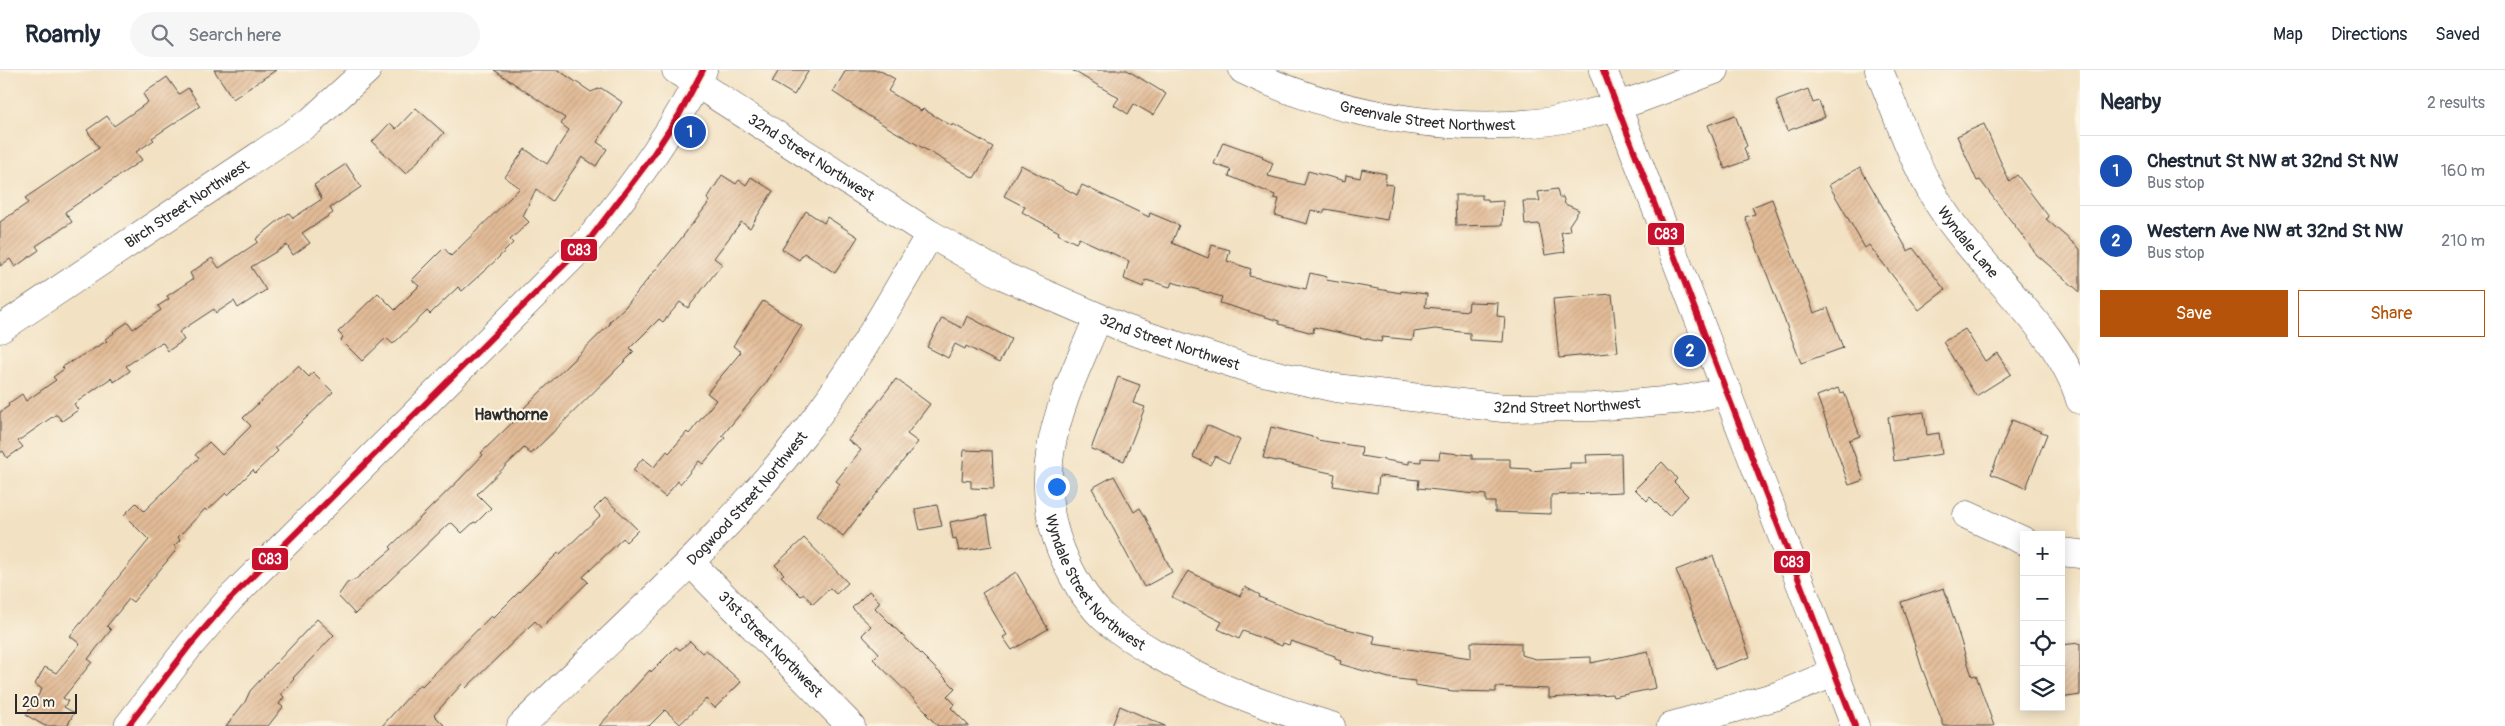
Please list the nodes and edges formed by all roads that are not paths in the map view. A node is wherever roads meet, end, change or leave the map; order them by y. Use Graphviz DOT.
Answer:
graph roads {
  1 [pos="368,70"];
  2 [pos="1243,70"];
  3 [pos="1603,70"];
  4 [pos="1716,70"];
  5 [pos="1879,70"];
  6 [pos="692,74"];
  7 [pos="1618,107"];
  8 [pos="930,234"];
  9 [pos="1098,318"];
  10 [pos="0,329"];
  11 [pos="1728,391"];
  12 [pos="2080,400"];
  13 [pos="1967,515"];
  14 [pos="2020,540"];
  15 [pos="2065,552"];
  16 [pos="2080,554"];
  17 [pos="690,562"];
  18 [pos="1834,673"];
  19 [pos="128,726"];
  20 [pos="521,726"];
  21 [pos="851,726"];
  22 [pos="1330,726"];
  23 [pos="1671,726"];
  24 [pos="1855,726"];
  1 -- 10 [label="street, Birch Street Northwest"];
  2 -- 7 [label="street, Greenvale Street Northwest"];
  3 -- 7 [label="street"];
  4 -- 7 [label="street, Greenvale Street Northwest"];
  5 -- 12 [label="street, Wyndale Lane"];
  6 -- 8 [label="street, 32nd Street Northwest"];
  6 -- 19 [label="street"];
  7 -- 11 [label="street"];
  8 -- 9 [label="street, 32nd Street Northwest"];
  8 -- 17 [label="street, Dogwood Street Northwest"];
  9 -- 11 [label="street, 32nd Street Northwest"];
  9 -- 22 [label="street, Wyndale Street Northwest"];
  11 -- 18 [label="street"];
  13 -- 14 [label="street"];
  15 -- 16 [label="street"];
  17 -- 20 [label="street, Dogwood Street Northwest"];
  17 -- 21 [label="street, 31st Street Northwest"];
  18 -- 23 [label="street"];
  18 -- 24 [label="street"];
}
